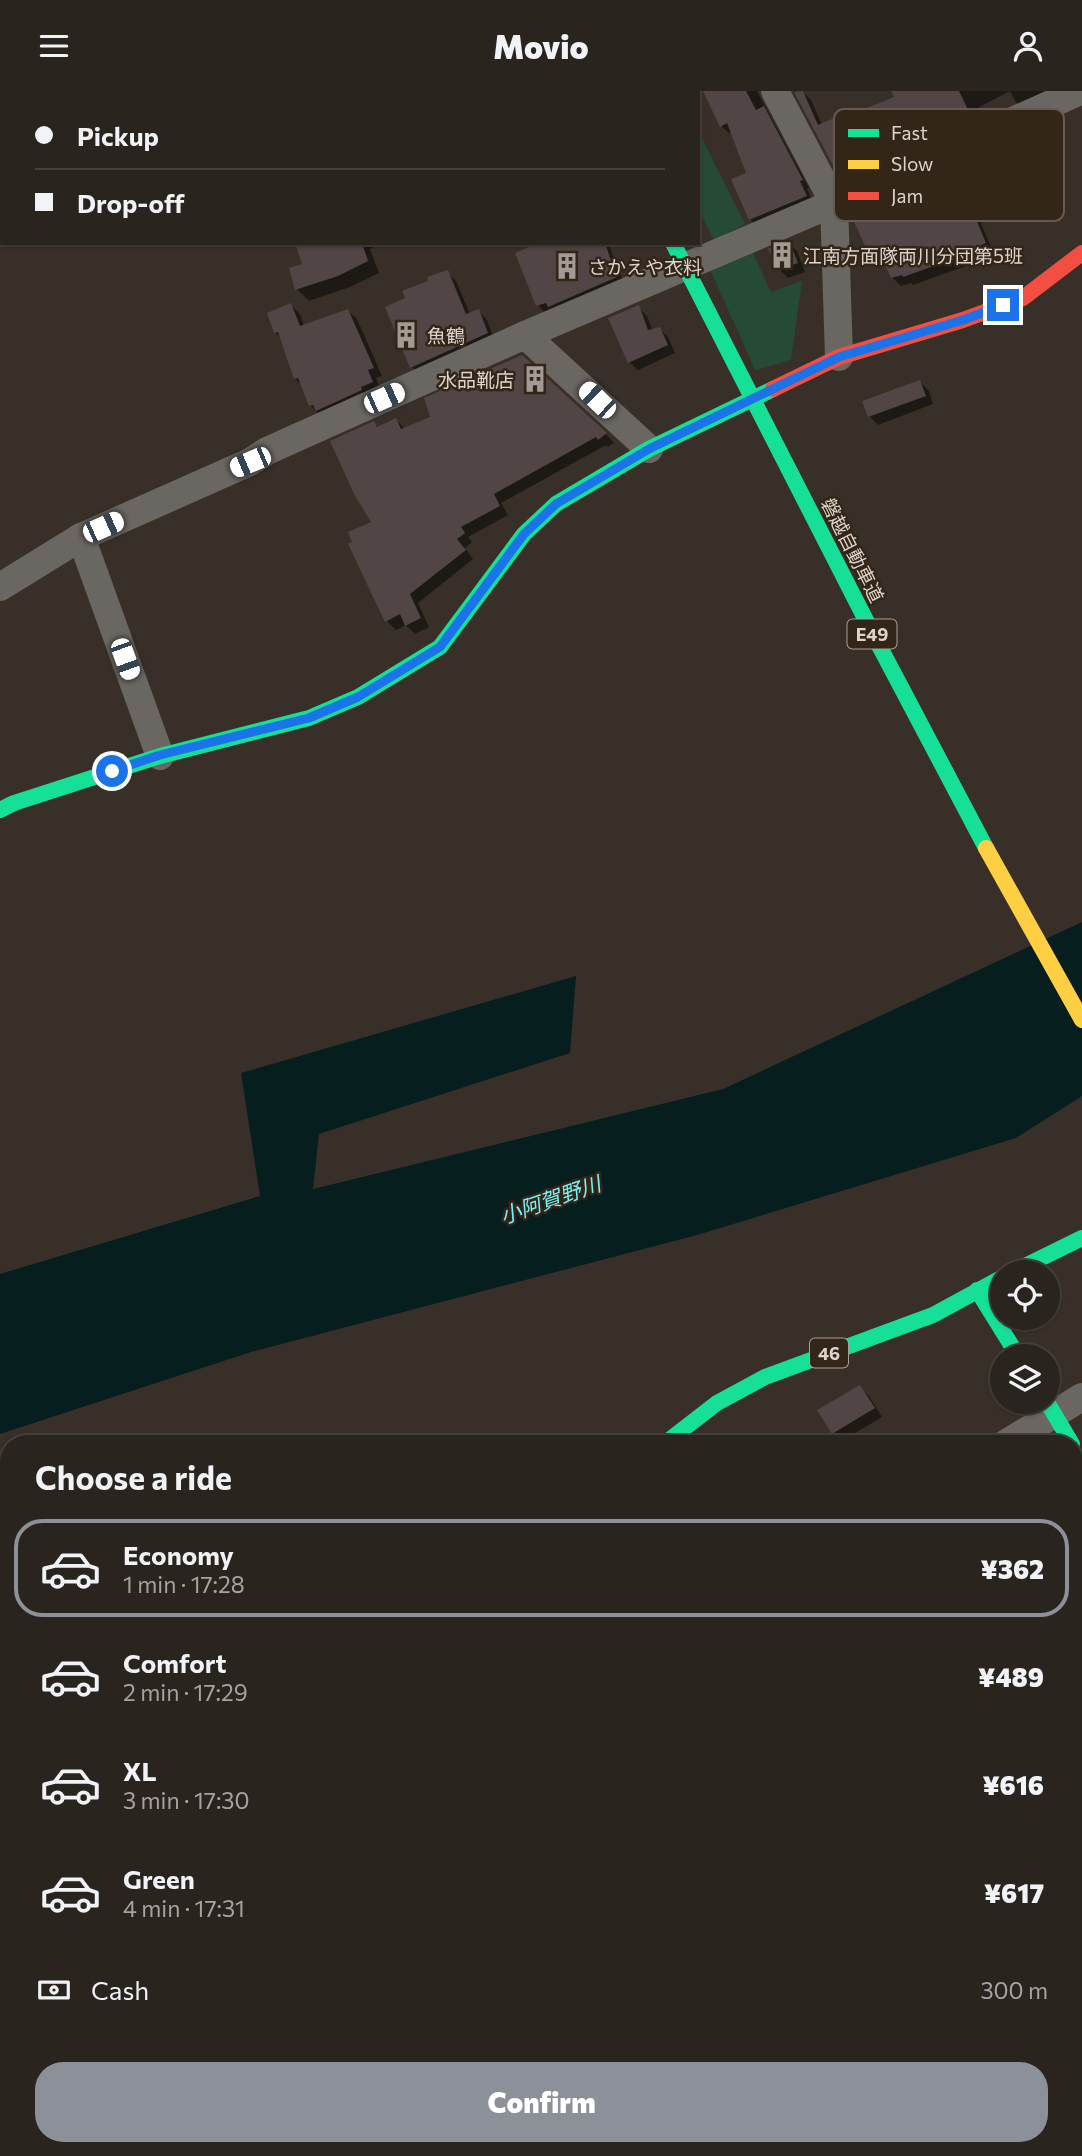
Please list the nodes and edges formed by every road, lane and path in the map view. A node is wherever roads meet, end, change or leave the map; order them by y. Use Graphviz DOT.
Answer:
graph roads {
  1 [pos="775,91"];
  2 [pos="1080,91"];
  3 [pos="1040,109"];
  4 [pos="834,203"];
  5 [pos="835,221"];
  6 [pos="674,245"];
  7 [pos="1082,253"];
  8 [pos="525,335"];
  9 [pos="839,357"];
  10 [pos="649,449"];
  11 [pos="80,537"];
  12 [pos="3,577"];
  13 [pos="160,755"];
  14 [pos="0,810"];
  15 [pos="1082,1020"];
  16 [pos="1082,1238"];
  17 [pos="1037,1260"];
  18 [pos="990,1284"];
  19 [pos="977,1290"];
  20 [pos="1011,1344"];
  21 [pos="1082,1397"];
  22 [pos="1060,1405"];
  23 [pos="1042,1414"];
  24 [pos="1054,1414"];
  25 [pos="676,1435"];
  26 [pos="1016,1435"];
  27 [pos="1066,1435"];
  1 -- 4 [label="street"];
  2 -- 3 [label="street"];
  4 -- 8 [label="street"];
  5 -- 9 [label="street"];
  6 -- 15 [label="main road, 磐越自動車道 / E49, bridge"];
  7 -- 9 [label="main road"];
  8 -- 10 [label="street"];
  8 -- 11 [label="street"];
  9 -- 10 [label="main road"];
  10 -- 13 [label="main road"];
  11 -- 12 [label="street"];
  11 -- 13 [label="street"];
  13 -- 14 [label="main road"];
  16 -- 17 [label="main road"];
  18 -- 19 [label="main road, 46"];
  19 -- 20 [label="main road"];
  19 -- 25 [label="main road, 46"];
  21 -- 22 [label="street"];
  23 -- 26 [label="street"];
  24 -- 27 [label="main road"];
}
